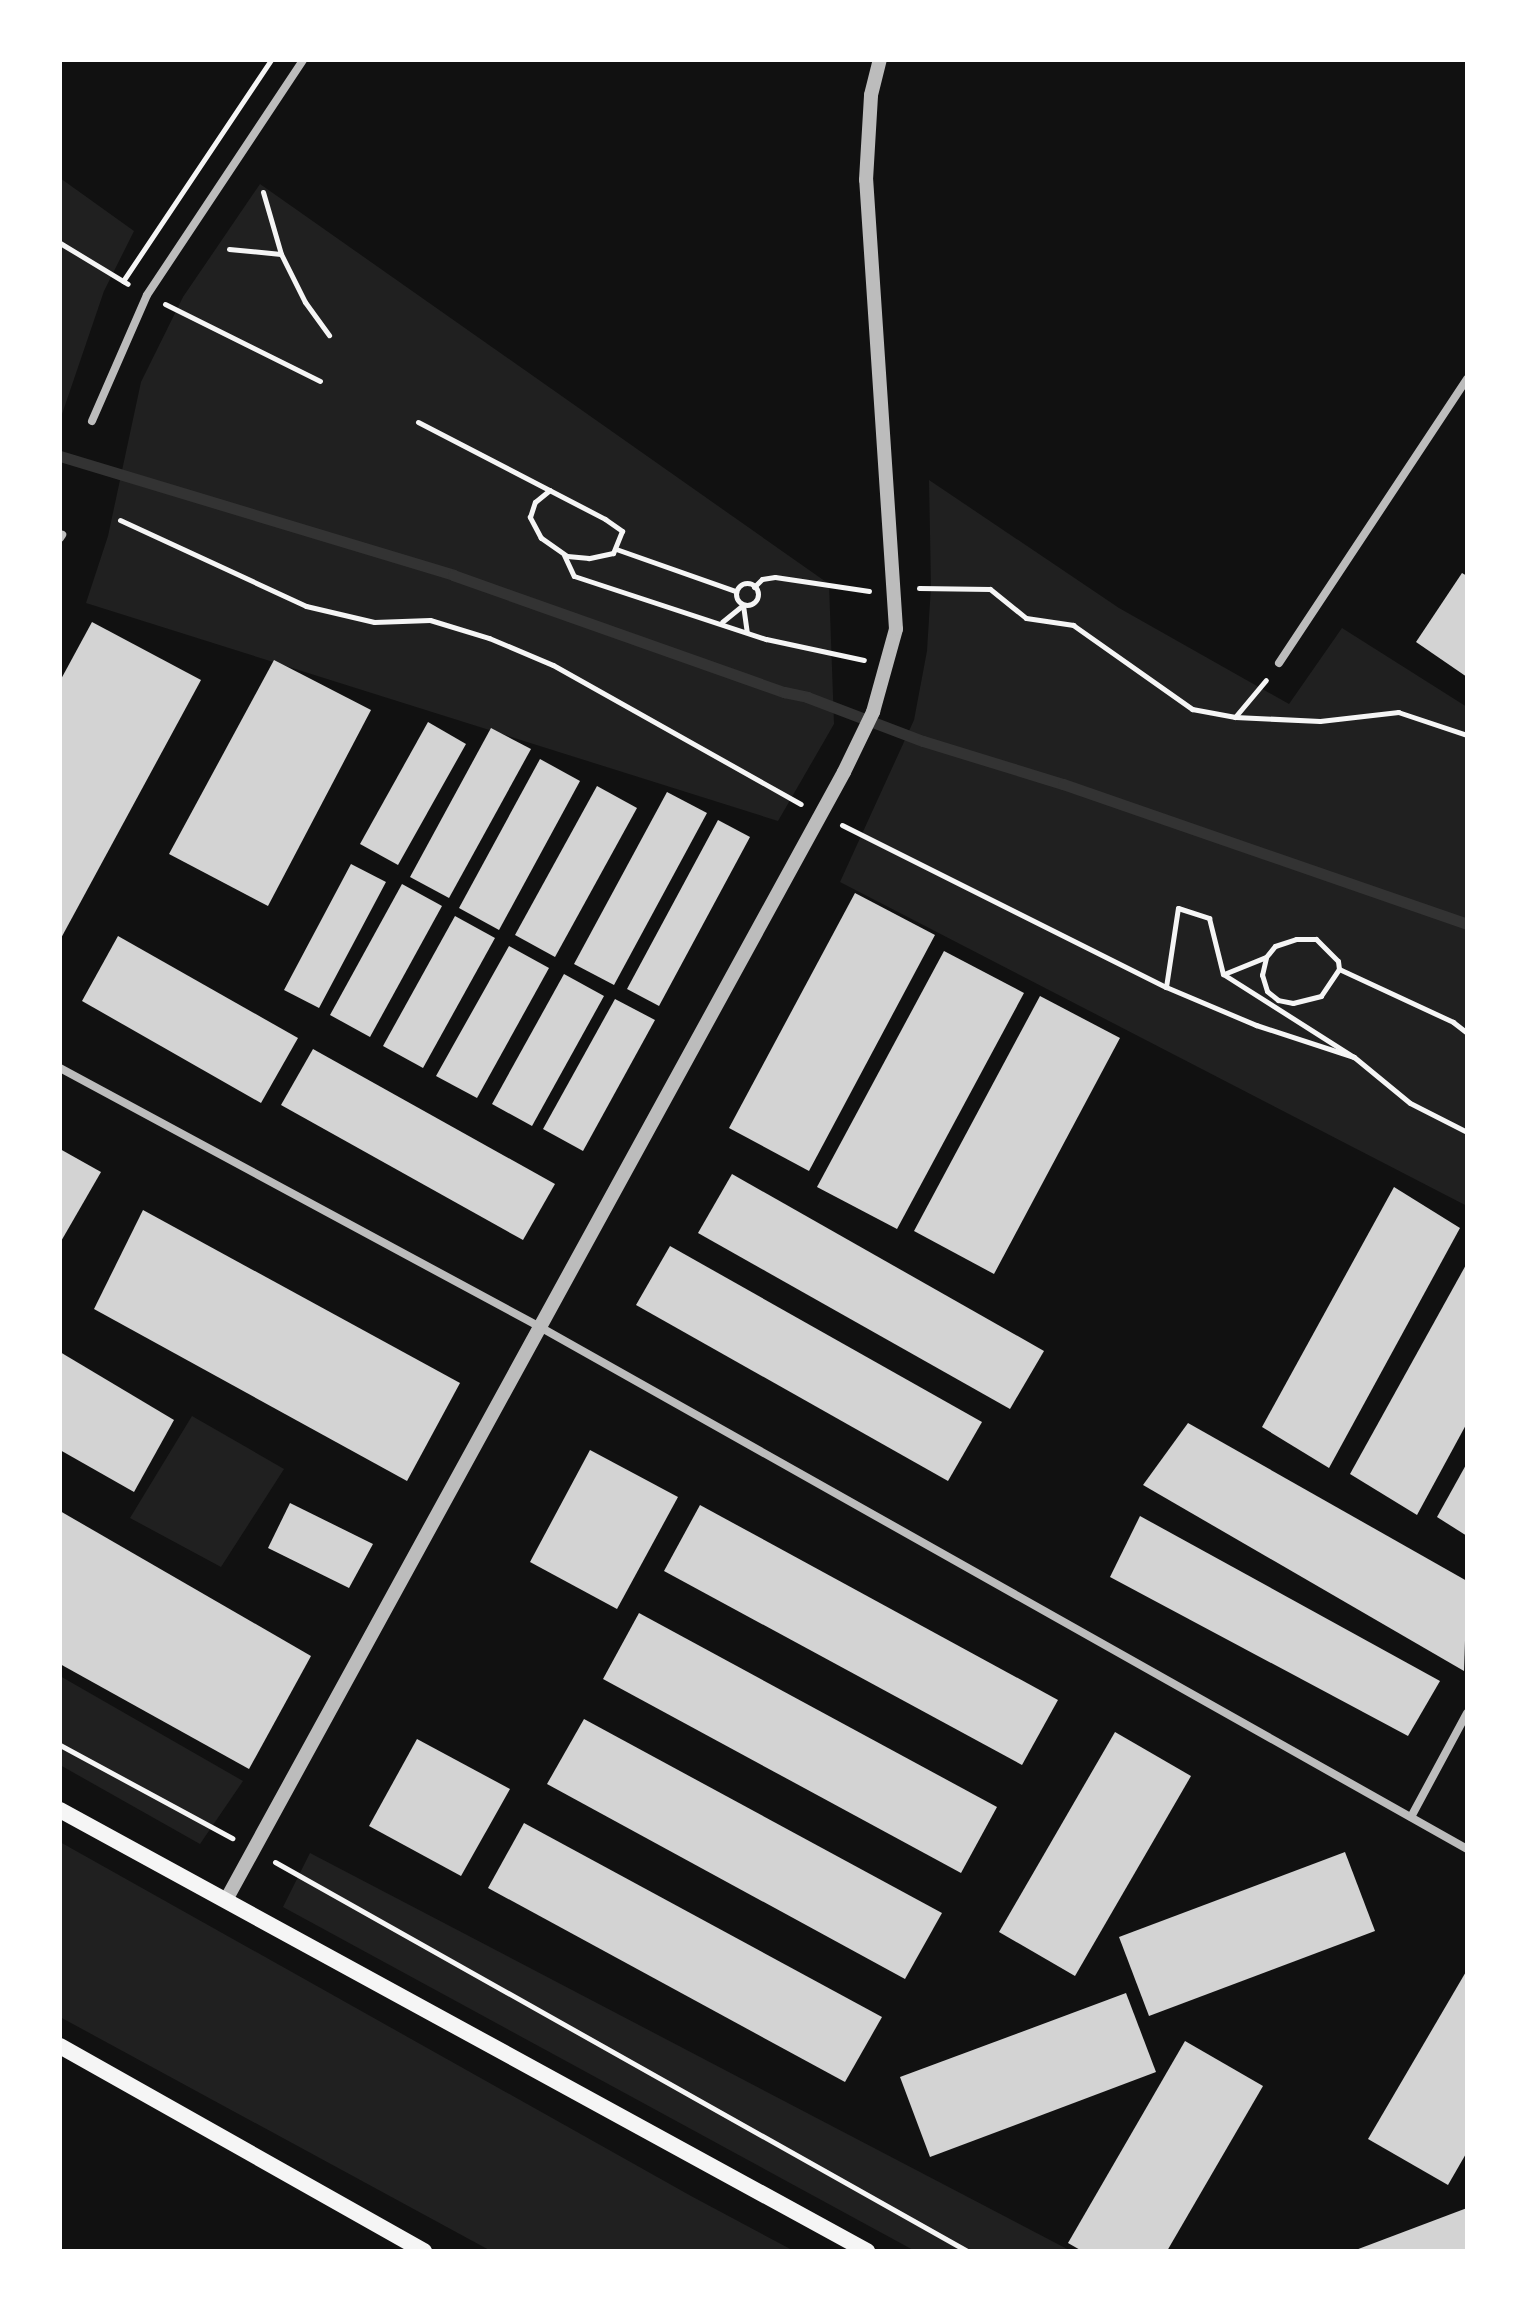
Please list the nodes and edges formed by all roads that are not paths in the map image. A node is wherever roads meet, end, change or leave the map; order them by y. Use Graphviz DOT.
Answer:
graph roads {
  1 [pos="303,60"];
  2 [pos="880,60"];
  3 [pos="1467,379"];
  4 [pos="92,421"];
  5 [pos="1279,663"];
  6 [pos="60,1068"];
  7 [pos="540,1327"];
  8 [pos="1467,1713"];
  9 [pos="60,1810"];
  10 [pos="1411,1817"];
  11 [pos="1467,1849"];
  12 [pos="226,1900"];
  13 [pos="60,2046"];
  14 [pos="424,2251"];
  15 [pos="867,2251"];
  1 -- 4 [label="street"];
  2 -- 7 [label="street"];
  3 -- 5 [label="street"];
  6 -- 7 [label="street"];
  7 -- 10 [label="street"];
  7 -- 12 [label="street"];
  8 -- 10 [label="street"];
  9 -- 12 [label="main road"];
  10 -- 11 [label="street"];
  12 -- 15 [label="main road"];
  13 -- 14 [label="main road"];
}
